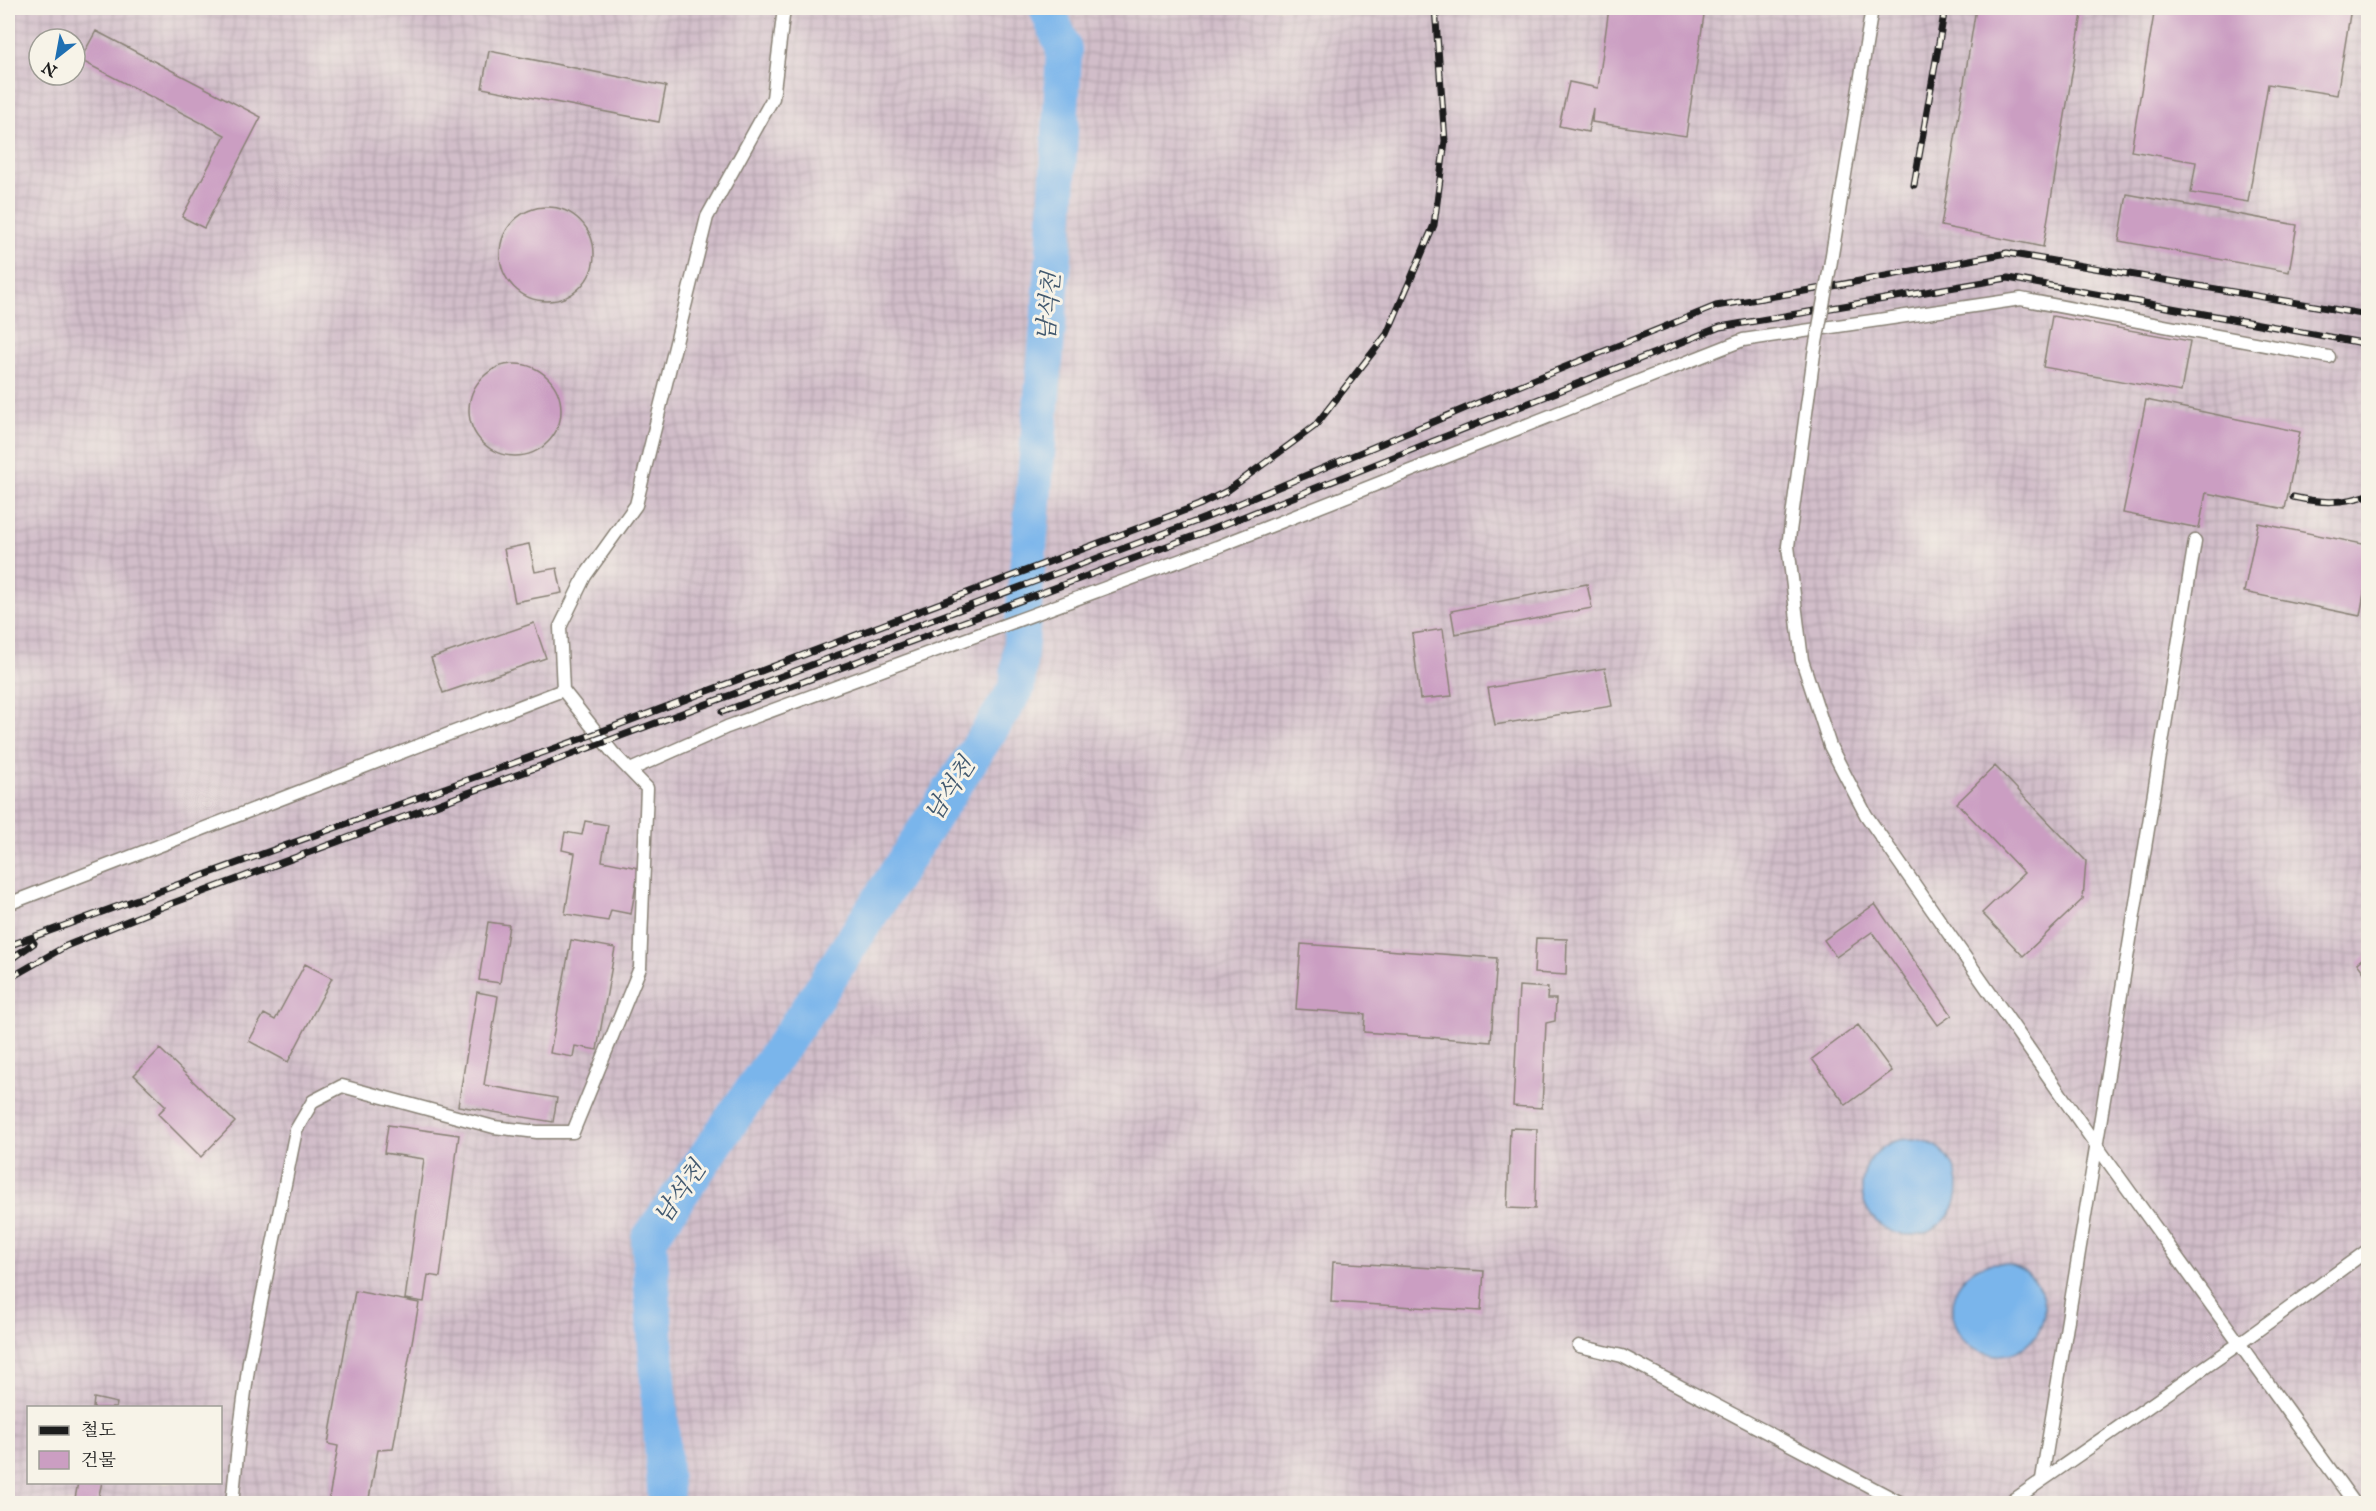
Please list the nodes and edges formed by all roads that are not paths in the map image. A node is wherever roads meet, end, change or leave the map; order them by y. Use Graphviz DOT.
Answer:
graph roads {
  1 [pos="784,8"];
  2 [pos="1872,8"];
  3 [pos="2329,357"];
  4 [pos="2195,541"];
  5 [pos="563,690"];
  6 [pos="630,770"];
  7 [pos="8,904"];
  8 [pos="2096,1145"];
  9 [pos="2368,1250"];
  10 [pos="2240,1343"];
  11 [pos="1579,1346"];
  12 [pos="2042,1479"];
  13 [pos="232,1503"];
  14 [pos="1903,1503"];
  15 [pos="2008,1503"];
  16 [pos="2355,1503"];
  1 -- 5 [label="lane"];
  2 -- 8 [label="lane, bridge"];
  3 -- 6 [label="lane"];
  4 -- 8 [label="lane"];
  5 -- 6 [label="lane"];
  5 -- 7 [label="lane"];
  6 -- 13 [label="lane"];
  8 -- 10 [label="lane"];
  8 -- 12 [label="lane"];
  9 -- 10 [label="lane"];
  10 -- 12 [label="lane"];
  10 -- 16 [label="lane"];
  11 -- 14 [label="lane"];
  12 -- 15 [label="lane"];
}
